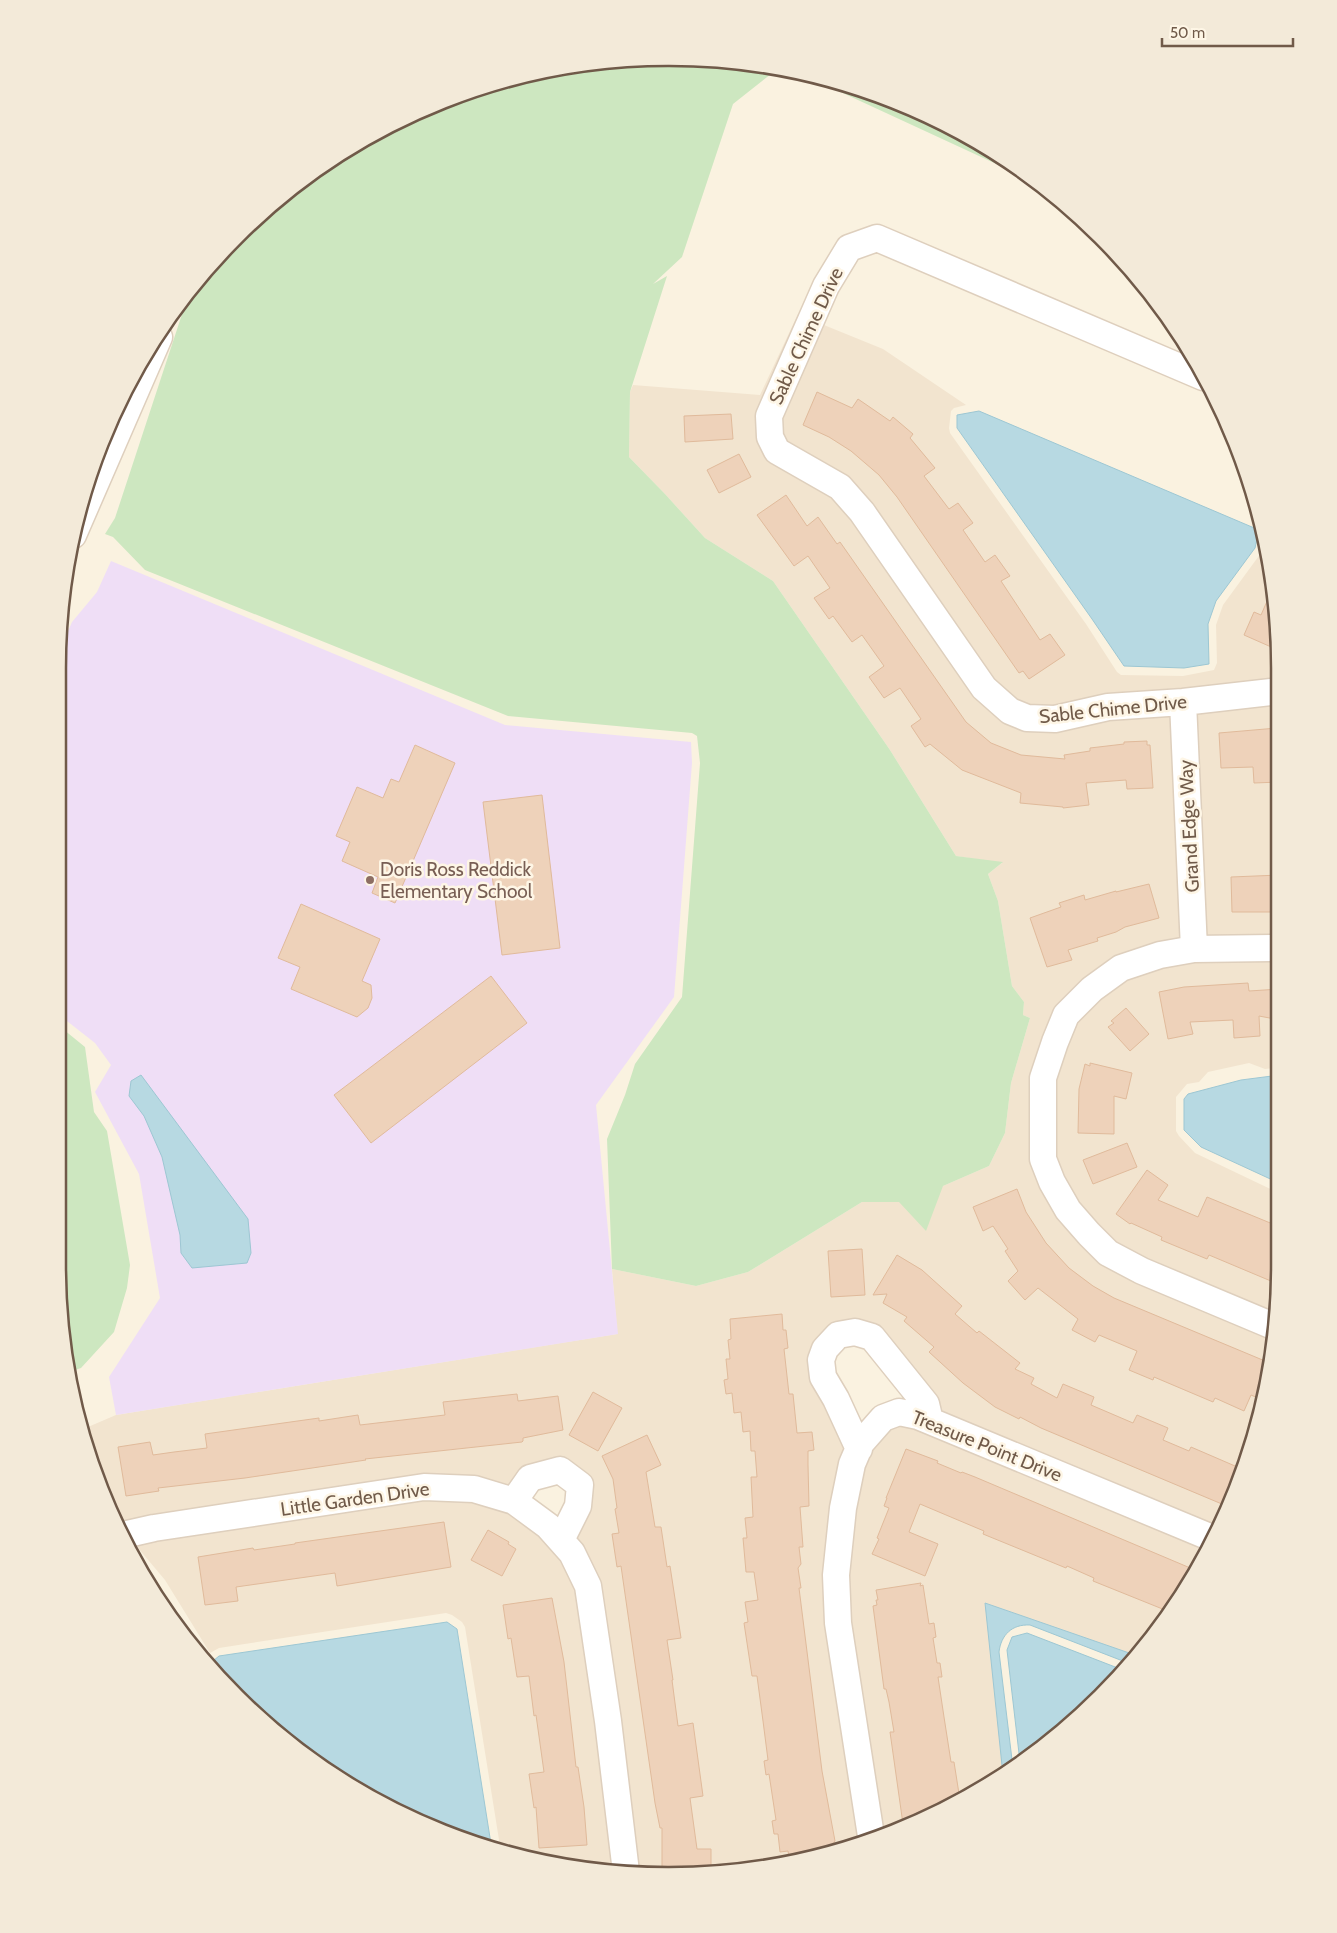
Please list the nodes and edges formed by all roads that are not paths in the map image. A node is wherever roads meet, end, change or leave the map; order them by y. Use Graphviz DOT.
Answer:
graph roads {
  1 [pos="1193,373"];
  2 [pos="141,377"];
  3 [pos="97,480"];
  4 [pos="1271,692"];
  5 [pos="1183,702"];
  6 [pos="1271,948"];
  7 [pos="1194,949"];
  8 [pos="1268,1323"];
  9 [pos="930,1421"];
  10 [pos="859,1449"];
  11 [pos="514,1501"];
  12 [pos="129,1533"];
  13 [pos="1206,1536"];
  14 [pos="561,1540"];
  15 [pos="870,1832"];
  16 [pos="625,1865"];
  1 -- 5 [label="street, Sable Chime Drive"];
  2 -- 3 [label="street"];
  4 -- 5 [label="street, Sable Chime Drive"];
  5 -- 7 [label="street, Grand Edge Way"];
  6 -- 7 [label="street"];
  7 -- 8 [label="street"];
  9 -- 10 [label="street, Treasure Point Drive"];
  9 -- 10 [label="street"];
  9 -- 13 [label="street, Treasure Point Drive"];
  10 -- 15 [label="street, Treasure Point Drive"];
  11 -- 12 [label="street, Little Garden Drive"];
  11 -- 14 [label="street, Little Garden Drive"];
  11 -- 14 [label="street"];
  14 -- 16 [label="street, Little Garden Drive"];
}
